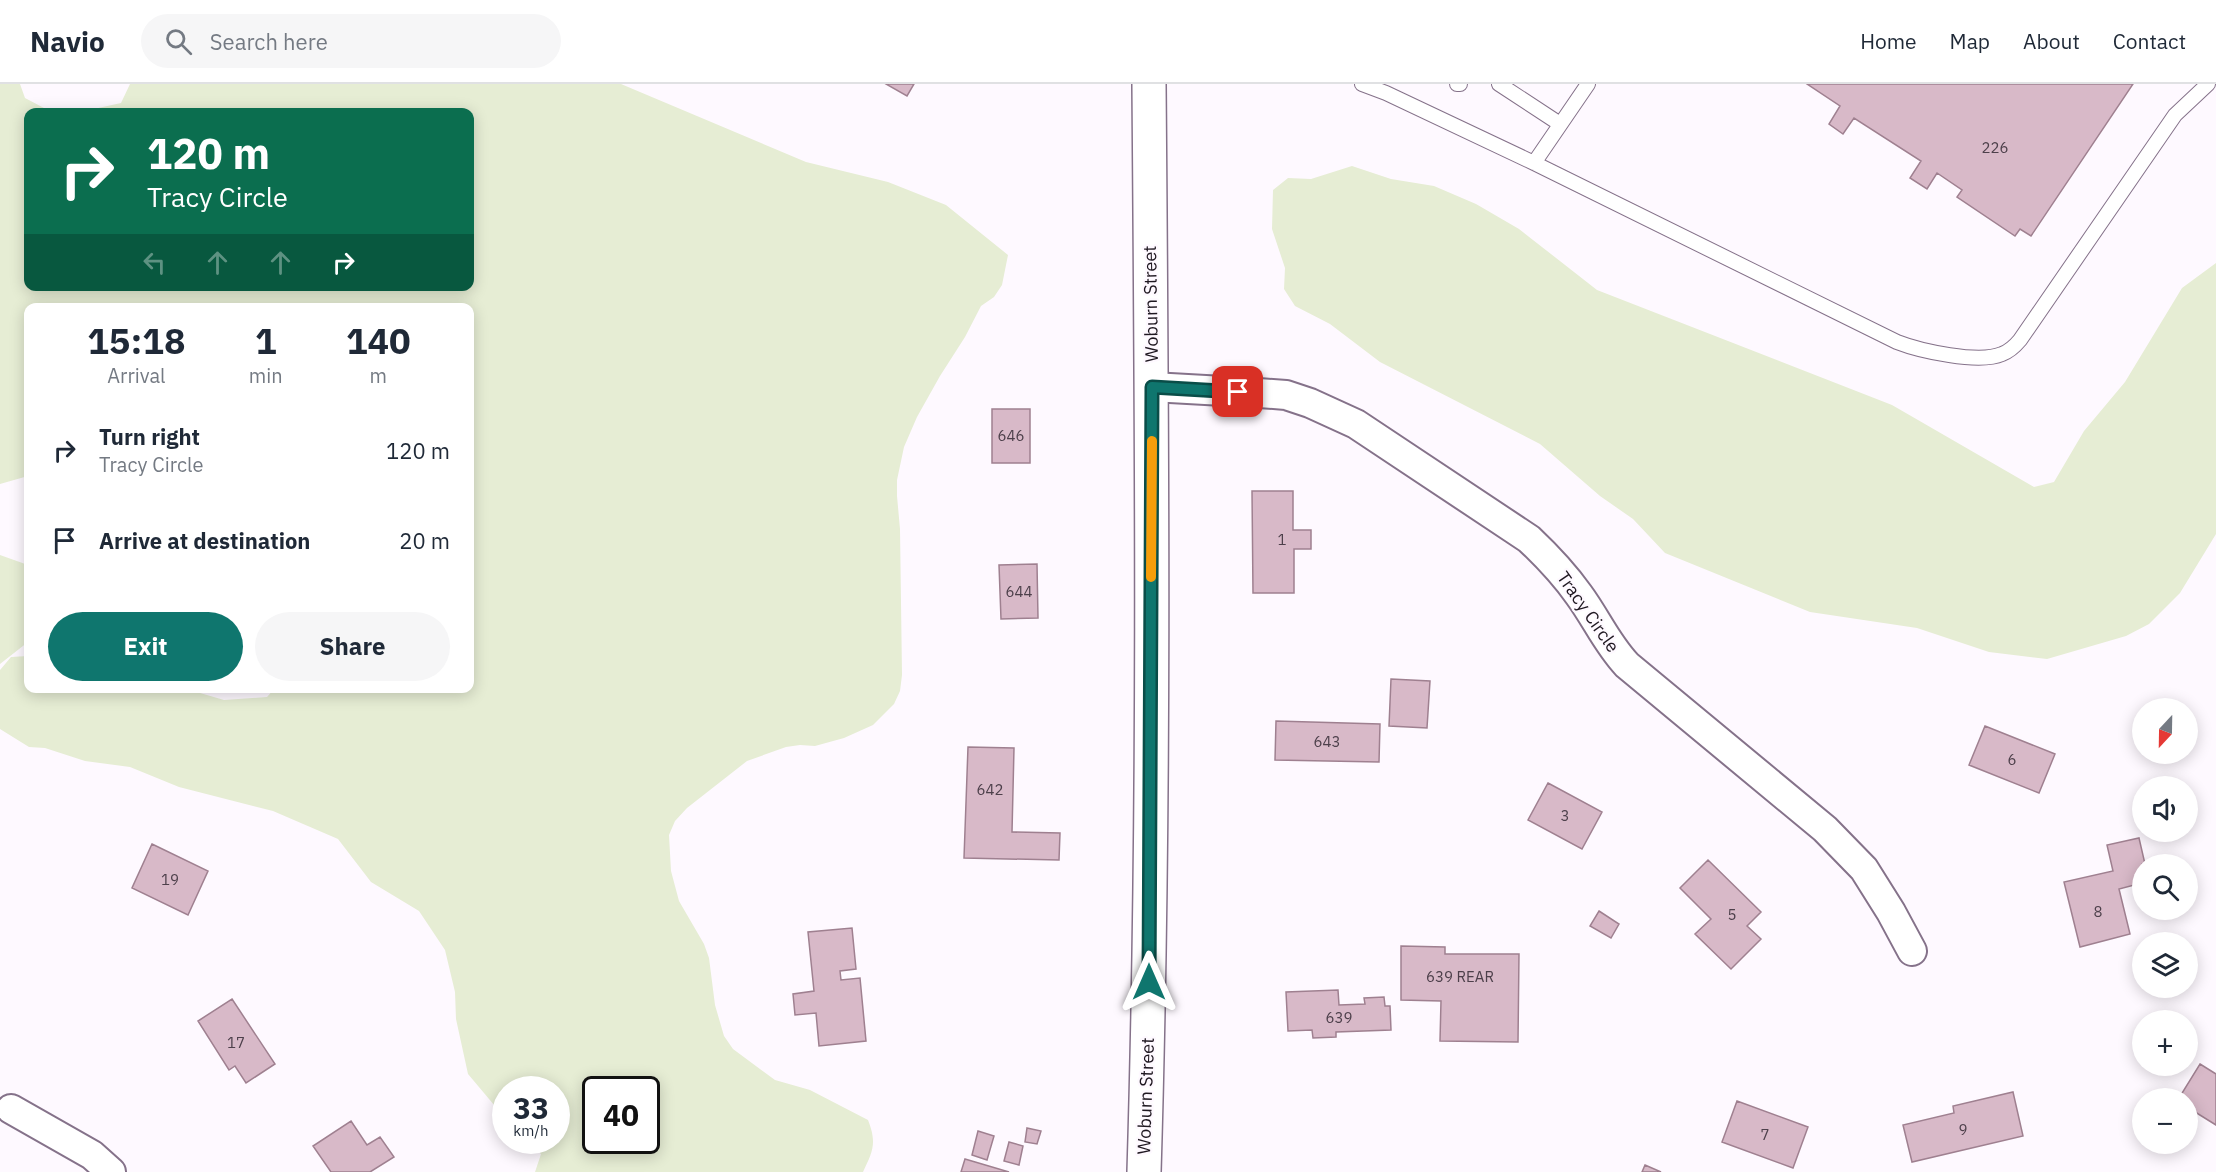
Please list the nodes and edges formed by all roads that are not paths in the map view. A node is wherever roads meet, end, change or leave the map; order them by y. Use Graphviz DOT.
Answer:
graph roads {
  1 [pos="1149,84"];
  2 [pos="1362,84"];
  3 [pos="1499,84"];
  4 [pos="1588,84"];
  5 [pos="2208,84"];
  6 [pos="1560,124"];
  7 [pos="1534,163"];
  8 [pos="1152,387"];
  9 [pos="1912,951"];
  10 [pos="11,1109"];
  11 [pos="111,1172"];
  12 [pos="1144,1172"];
  1 -- 8 [label="street, Woburn Street"];
  2 -- 7 [label="lane"];
  3 -- 6 [label="lane"];
  4 -- 6 [label="lane"];
  5 -- 7 [label="lane"];
  6 -- 7 [label="lane"];
  8 -- 9 [label="street, Tracy Circle"];
  8 -- 12 [label="street, Woburn Street"];
  10 -- 11 [label="street"];
}
